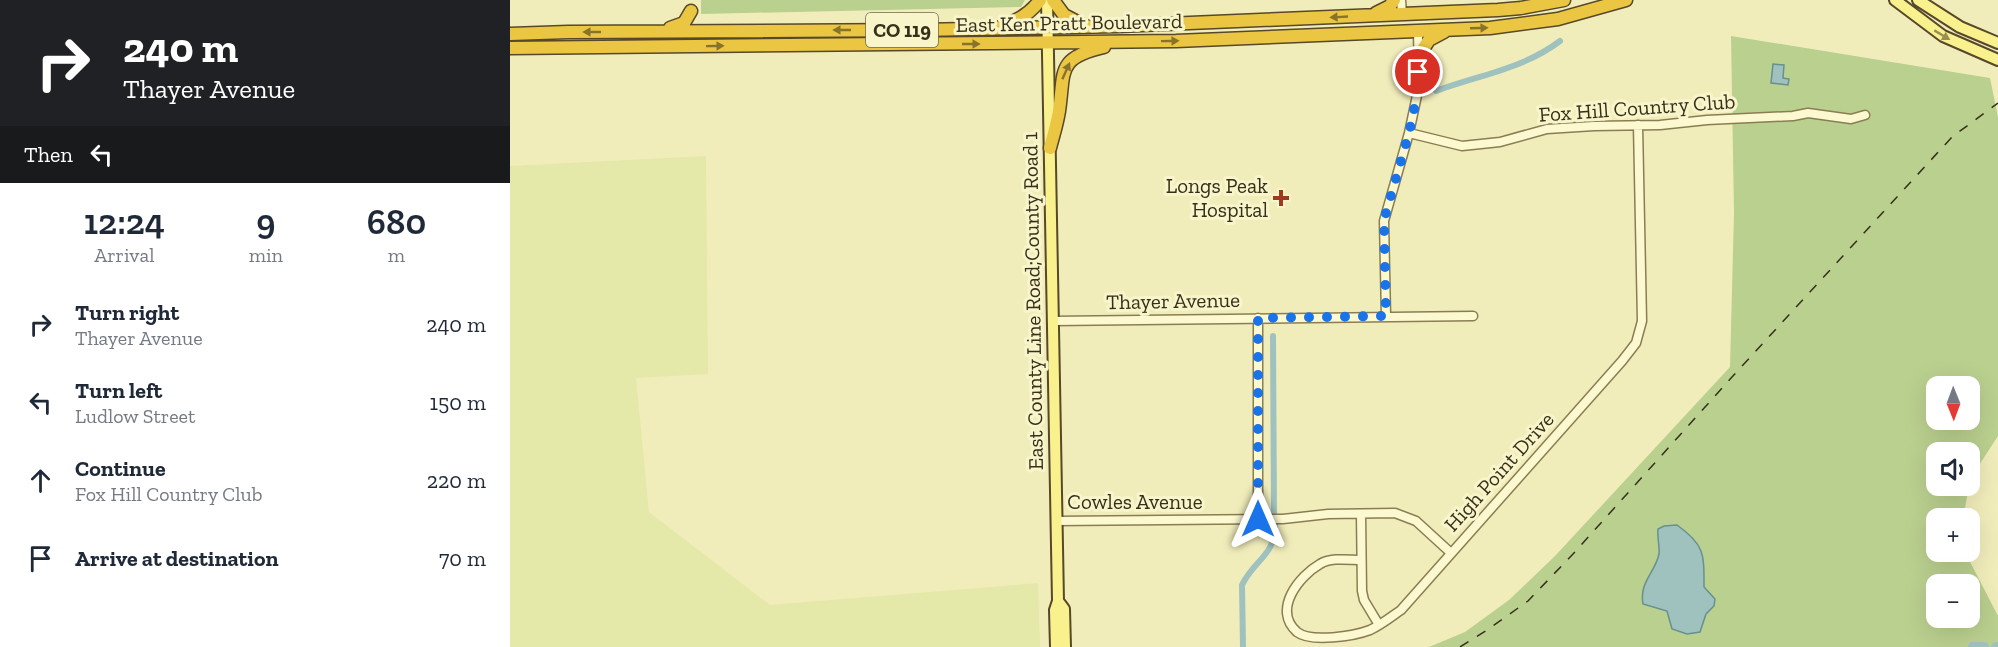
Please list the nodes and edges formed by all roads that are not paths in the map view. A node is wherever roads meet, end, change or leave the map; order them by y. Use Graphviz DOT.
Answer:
graph roads {
  1 [pos="1040,0"];
  2 [pos="1047,0"];
  3 [pos="1053,0"];
  4 [pos="1394,0"];
  5 [pos="1401,0"];
  6 [pos="1564,0"];
  7 [pos="1626,0"];
  8 [pos="1895,0"];
  9 [pos="1918,0"];
  10 [pos="1489,10"];
  11 [pos="1402,14"];
  12 [pos="1371,15"];
  13 [pos="692,16"];
  14 [pos="1087,27"];
  15 [pos="1048,28"];
  16 [pos="990,29"];
  17 [pos="1450,29"];
  18 [pos="1418,30"];
  19 [pos="622,32"];
  20 [pos="1338,33"];
  21 [pos="510,34"];
  22 [pos="1131,41"];
  23 [pos="1048,43"];
  24 [pos="1998,43"];
  25 [pos="510,48"];
  26 [pos="538,48"];
  27 [pos="1418,57"];
  28 [pos="1998,60"];
  29 [pos="1864,115"];
  30 [pos="1638,125"];
  31 [pos="1409,133"];
  32 [pos="1050,148"];
  33 [pos="1386,316"];
  34 [pos="1473,316"];
  35 [pos="1258,318"];
  36 [pos="1053,321"];
  37 [pos="1361,514"];
  38 [pos="1258,519"];
  39 [pos="1056,521"];
  40 [pos="1451,552"];
  41 [pos="1361,560"];
  42 [pos="1058,601"];
  43 [pos="1379,626"];
  44 [pos="1056,647"];
  45 [pos="1065,647"];
  1 -- 16 [label="highway"];
  2 -- 15 [label="main road, East County Line Road;County Road 1"];
  3 -- 14 [label="highway"];
  4 -- 12 [label="highway"];
  5 -- 11 [label="street"];
  6 -- 10 [label="highway, East Ken Pratt Boulevard / CO 119"];
  17 -- 7 [label="highway, East Ken Pratt Boulevard / CO 119, one-way"];
  8 -- 28 [label="main road, one-way"];
  9 -- 24 [label="main road"];
  10 -- 11 [label="highway, East Ken Pratt Boulevard / CO 119"];
  10 -- 18 [label="highway"];
  11 -- 12 [label="highway, East Ken Pratt Boulevard / CO 119"];
  11 -- 20 [label="highway"];
  12 -- 14 [label="highway, East Ken Pratt Boulevard / CO 119, one-way"];
  16 -- 13 [label="highway, East Ken Pratt Boulevard / CO 119, one-way"];
  13 -- 19 [label="highway, East Ken Pratt Boulevard / CO 119"];
  13 -- 19 [label="highway"];
  13 -- 26 [label="highway"];
  14 -- 15 [label="highway, East Ken Pratt Boulevard / CO 119"];
  15 -- 16 [label="highway, East Ken Pratt Boulevard / CO 119"];
  15 -- 23 [label="main road, East County Line Road;County Road 1"];
  17 -- 18 [label="highway, East Ken Pratt Boulevard / CO 119"];
  17 -- 27 [label="highway"];
  18 -- 20 [label="highway, East Ken Pratt Boulevard / CO 119"];
  18 -- 27 [label="street"];
  19 -- 21 [label="highway, East Ken Pratt Boulevard / CO 119, one-way"];
  22 -- 20 [label="highway, East Ken Pratt Boulevard / CO 119, one-way"];
  22 -- 23 [label="highway, East Ken Pratt Boulevard / CO 119"];
  32 -- 22 [label="highway, one-way"];
  26 -- 23 [label="highway, East Ken Pratt Boulevard / CO 119, one-way"];
  23 -- 32 [label="main road, East County Line Road;County Road 1"];
  25 -- 26 [label="highway, East Ken Pratt Boulevard / CO 119"];
  27 -- 31 [label="street"];
  29 -- 30 [label="street, Fox Hill Country Club"];
  30 -- 31 [label="street, Fox Hill Country Club"];
  30 -- 40 [label="street, High Point Drive"];
  31 -- 33 [label="street"];
  32 -- 36 [label="main road, East County Line Road;County Road 1"];
  33 -- 34 [label="street, Thayer Avenue"];
  33 -- 35 [label="street, Thayer Avenue"];
  35 -- 36 [label="street, Thayer Avenue"];
  35 -- 38 [label="street"];
  36 -- 39 [label="main road, East County Line Road;County Road 1"];
  37 -- 38 [label="street, Cowles Avenue"];
  37 -- 40 [label="street, Cowles Avenue"];
  37 -- 41 [label="street"];
  38 -- 39 [label="street, Cowles Avenue"];
  39 -- 42 [label="main road, East County Line Road;County Road 1"];
  40 -- 43 [label="street, High Point Drive"];
  41 -- 43 [label="street"];
  41 -- 43 [label="street, High Point Drive"];
  42 -- 44 [label="main road"];
  42 -- 45 [label="main road"];
}
